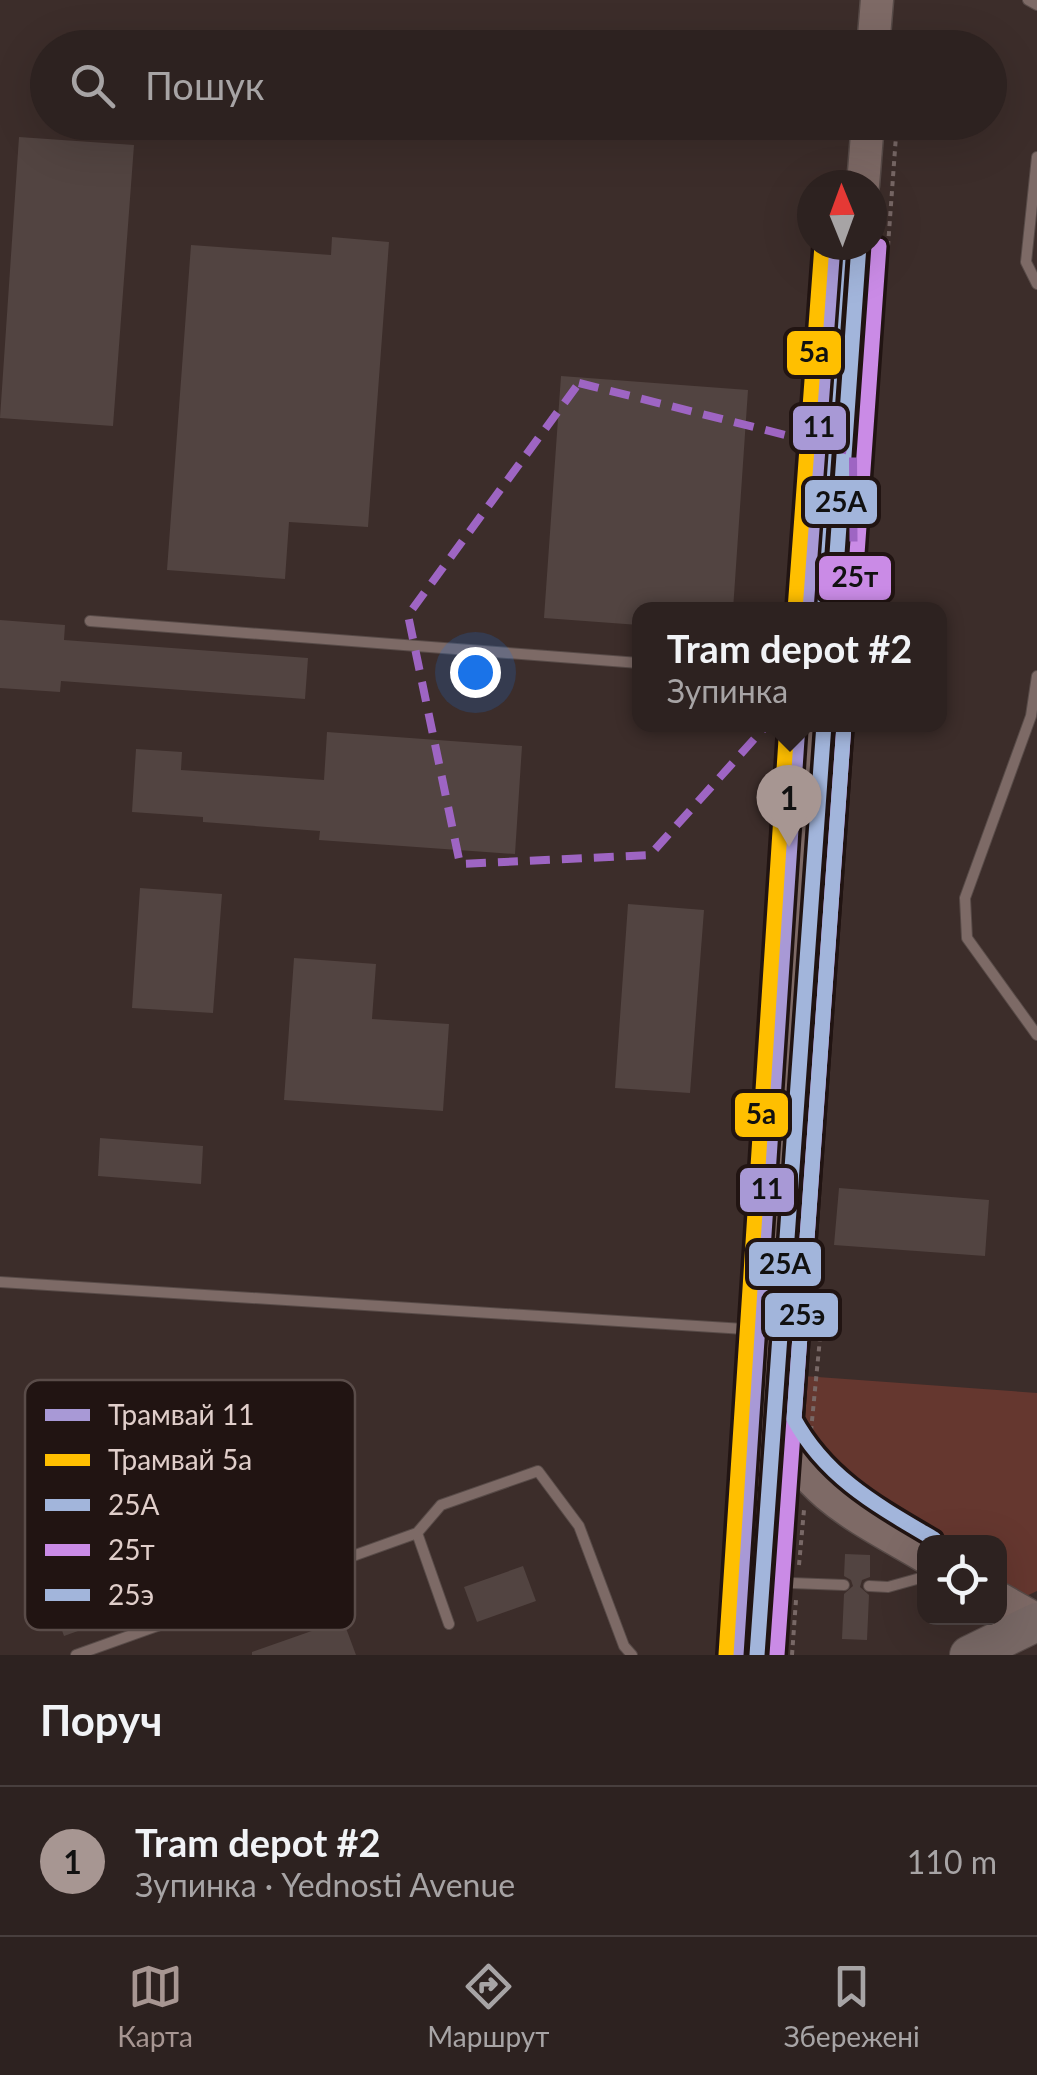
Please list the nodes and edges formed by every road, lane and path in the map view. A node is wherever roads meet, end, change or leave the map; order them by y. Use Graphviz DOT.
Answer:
graph roads {
  1 [pos="876,0"];
  2 [pos="1028,0"];
  3 [pos="1037,5"];
  4 [pos="874,30"];
  5 [pos="867,140"];
  6 [pos="1037,157"];
  7 [pos="864,170"];
  8 [pos="858,260"];
  9 [pos="1037,284"];
  10 [pos="833,602"];
  11 [pos="90,620"];
  12 [pos="632,662"];
  13 [pos="1037,676"];
  14 [pos="779,732"];
  15 [pos="823,732"];
  16 [pos="768,897"];
  17 [pos="1037,1035"];
  18 [pos="0,1282"];
  19 [pos="780,1331"];
  20 [pos="774,1423"];
  21 [pos="417,1533"];
  22 [pos="917,1552"];
  23 [pos="355,1555"];
  24 [pos="917,1580"];
  25 [pos="762,1582"];
  26 [pos="797,1583"];
  27 [pos="844,1585"];
  28 [pos="869,1586"];
  29 [pos="1007,1603"];
  30 [pos="1037,1621"];
  31 [pos="449,1624"];
  32 [pos="146,1630"];
  33 [pos="76,1655"];
  34 [pos="632,1655"];
  35 [pos="757,1655"];
  36 [pos="792,1655"];
  37 [pos="969,1655"];
  1 -- 4 [label="main road"];
  2 -- 3 [label="lane"];
  5 -- 7 [label="main road"];
  6 -- 9 [label="lane"];
  8 -- 10 [label="main road"];
  11 -- 12 [label="lane"];
  13 -- 17 [label="lane"];
  14 -- 16 [label="path"];
  15 -- 19 [label="main road"];
  18 -- 19 [label="lane"];
  19 -- 20 [label="main road"];
  20 -- 22 [label="main road"];
  20 -- 25 [label="main road"];
  21 -- 23 [label="lane"];
  21 -- 31 [label="lane"];
  21 -- 34 [label="lane"];
  24 -- 28 [label="lane"];
  25 -- 26 [label="lane"];
  25 -- 35 [label="main road"];
  26 -- 27 [label="lane"];
  26 -- 36 [label="path"];
  29 -- 30 [label="main road"];
  30 -- 37 [label="highway"];
  32 -- 33 [label="lane"];
}
